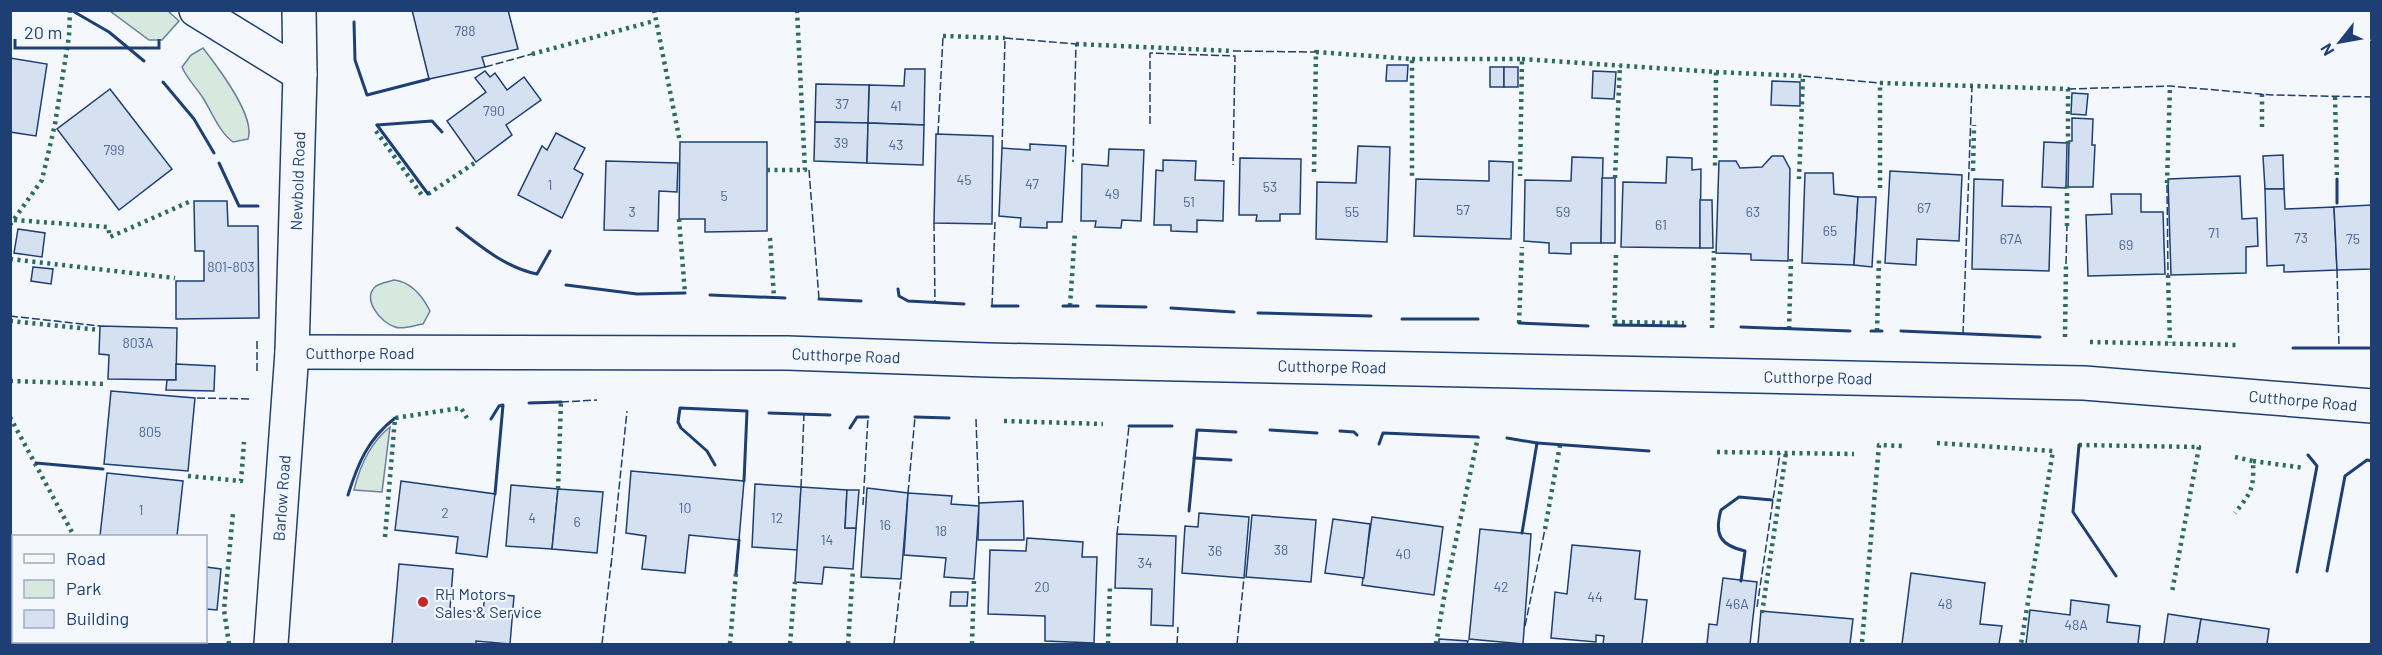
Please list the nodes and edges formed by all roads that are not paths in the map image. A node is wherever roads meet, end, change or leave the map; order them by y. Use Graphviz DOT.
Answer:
graph roads {
  1 [pos="196,10"];
  2 [pos="299,10"];
  3 [pos="300,74"];
  4 [pos="292,352"];
  5 [pos="2372,406"];
  6 [pos="271,645"];
  1 -- 3 [label="main road"];
  2 -- 3 [label="main road, Newbold Road"];
  3 -- 4 [label="main road, Newbold Road"];
  4 -- 5 [label="main road, Cutthorpe Road"];
  4 -- 6 [label="main road, Barlow Road"];
}
